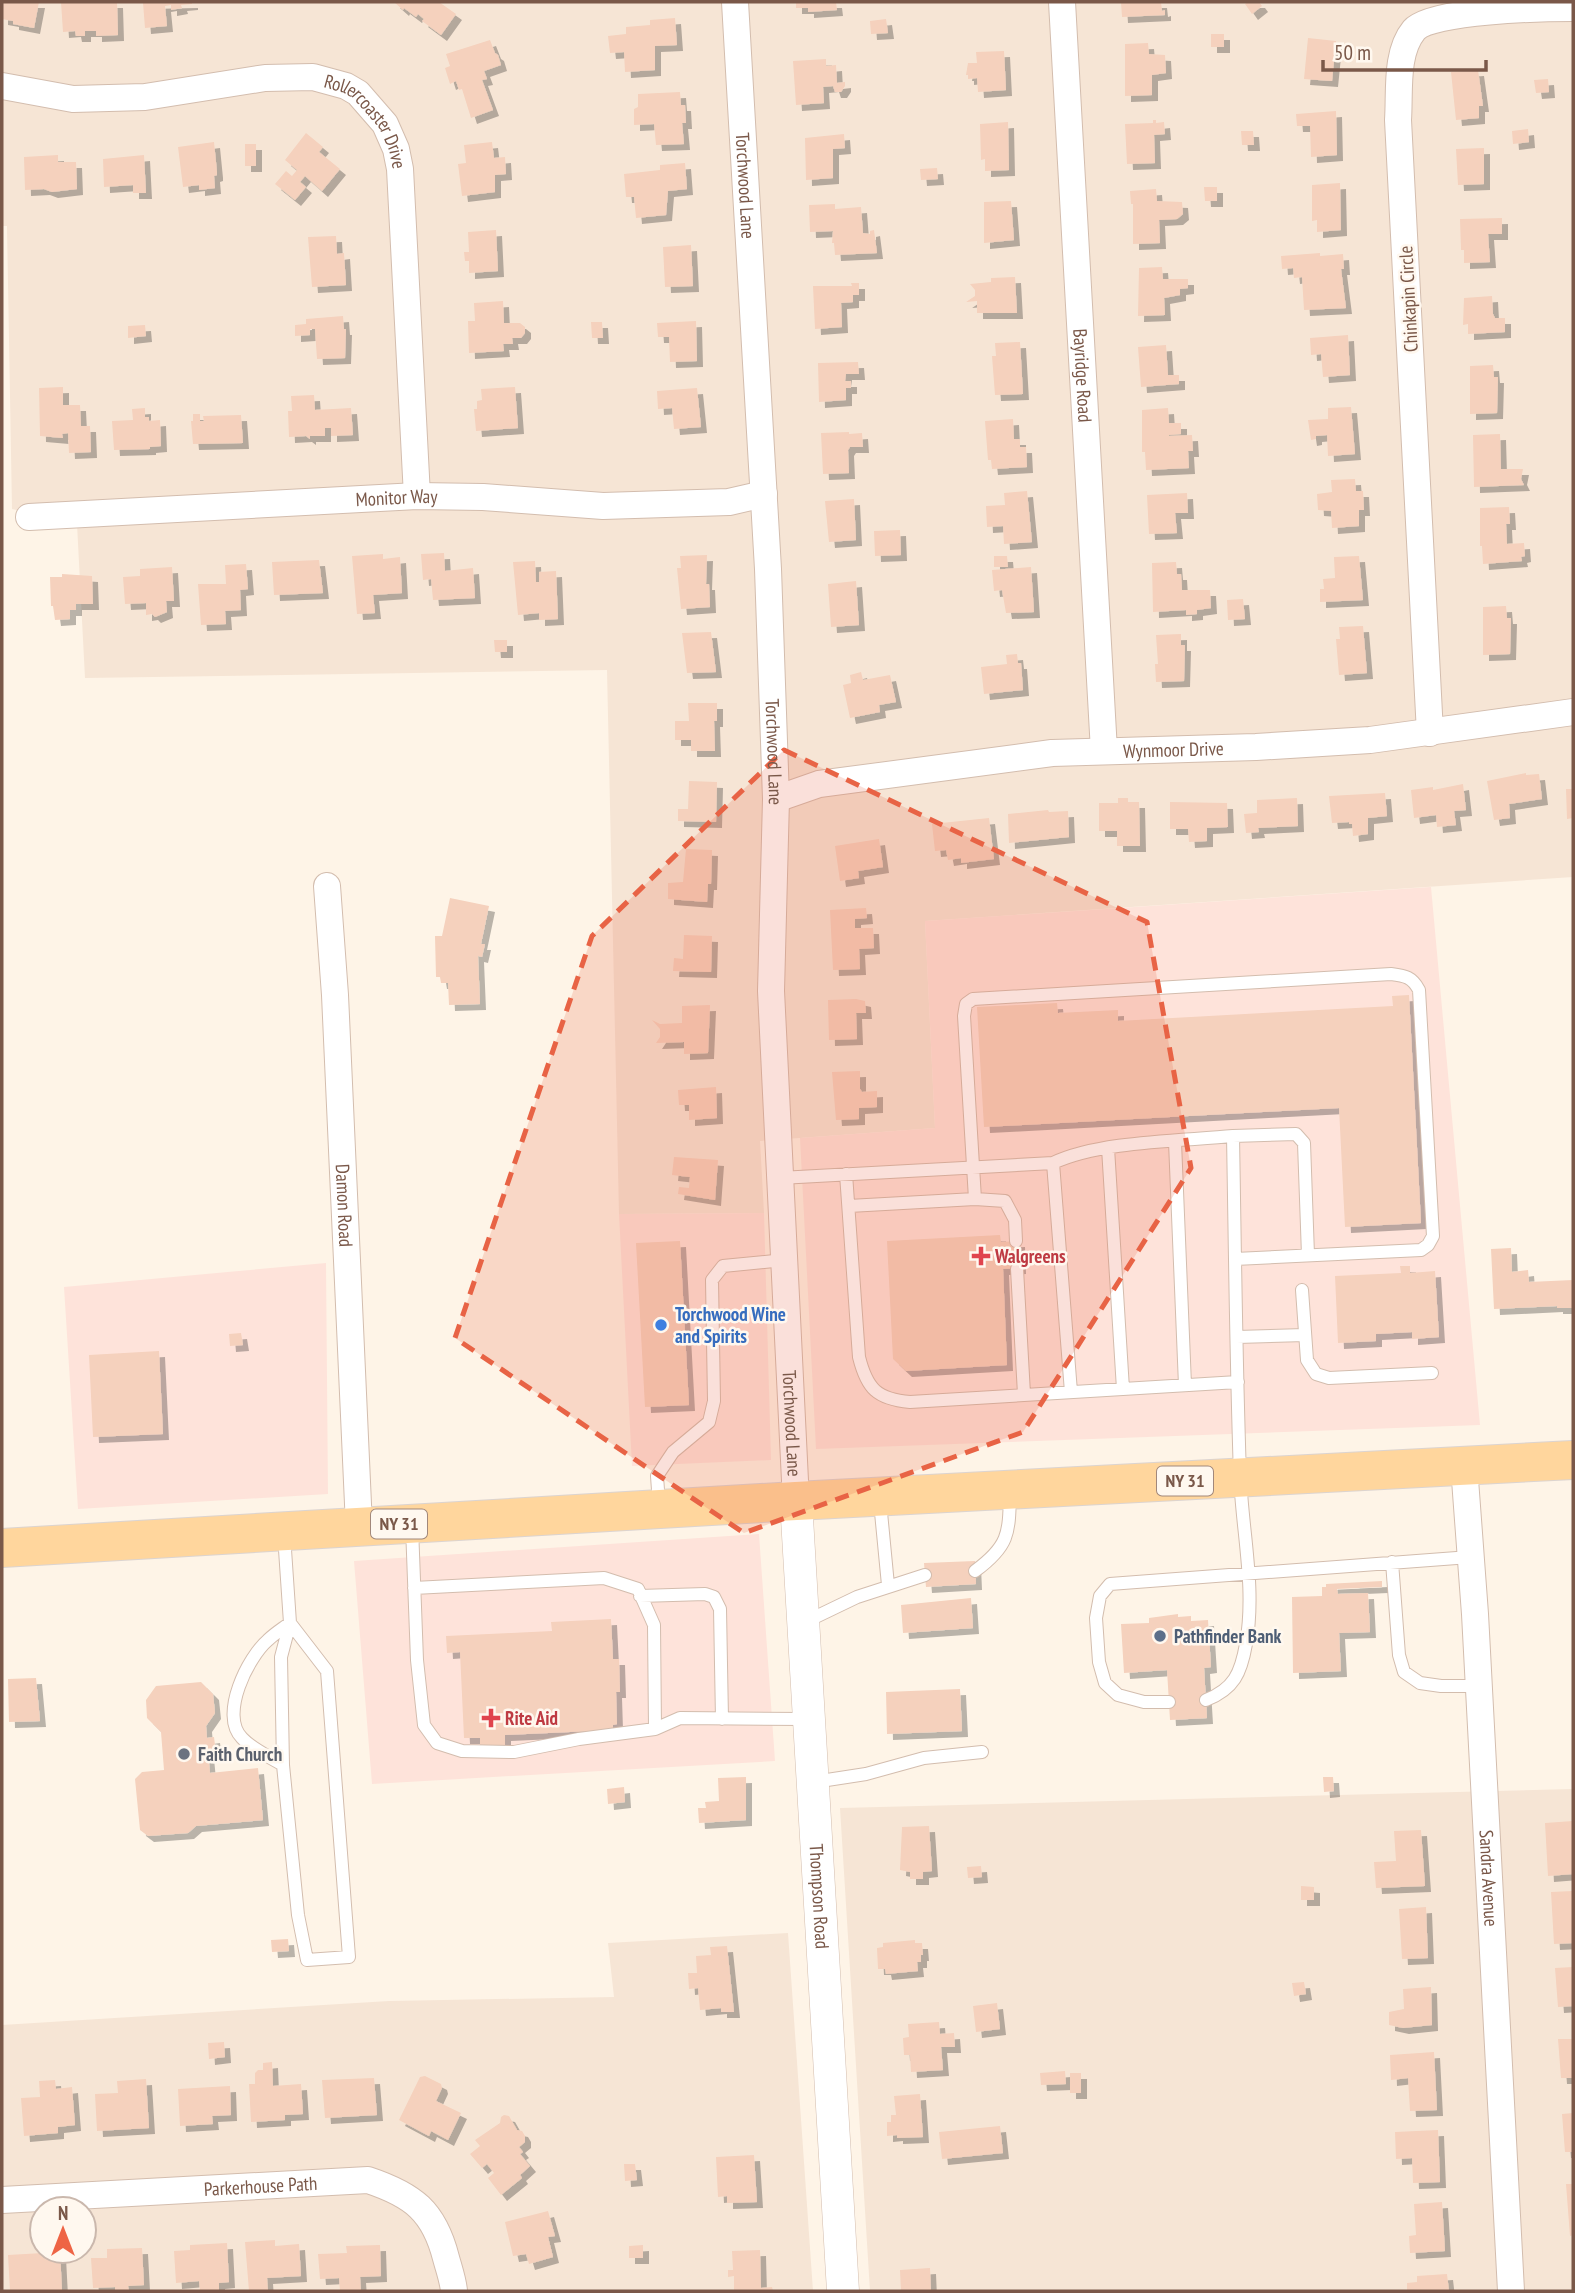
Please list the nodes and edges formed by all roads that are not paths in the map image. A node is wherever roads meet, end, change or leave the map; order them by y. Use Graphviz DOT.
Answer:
graph roads {
  1 [pos="735,2"];
  2 [pos="1062,2"];
  3 [pos="1573,8"];
  4 [pos="2,86"];
  5 [pos="764,494"];
  6 [pos="416,496"];
  7 [pos="29,517"];
  8 [pos="1573,712"];
  9 [pos="1430,733"];
  10 [pos="1104,751"];
  11 [pos="776,800"];
  12 [pos="327,886"];
  13 [pos="1233,1136"];
  14 [pos="1175,1142"];
  15 [pos="1108,1148"];
  16 [pos="1053,1163"];
  17 [pos="973,1168"];
  18 [pos="846,1174"];
  19 [pos="780,1178"];
  20 [pos="975,1199"];
  21 [pos="849,1206"];
  22 [pos="1016,1241"];
  23 [pos="1308,1255"];
  24 [pos="1235,1259"];
  25 [pos="784,1260"];
  26 [pos="1017,1269"];
  27 [pos="1302,1290"];
  28 [pos="1305,1335"];
  29 [pos="1237,1337"];
  30 [pos="1432,1373"];
  31 [pos="1238,1382"];
  32 [pos="1185,1385"];
  33 [pos="1123,1389"];
  34 [pos="1071,1392"];
  35 [pos="1024,1394"];
  36 [pos="1573,1460"];
  37 [pos="1464,1466"];
  38 [pos="1240,1478"];
  39 [pos="1010,1490"];
  40 [pos="879,1497"];
  41 [pos="796,1501"];
  42 [pos="659,1509"];
  43 [pos="412,1523"];
  44 [pos="359,1526"];
  45 [pos="284,1531"];
  46 [pos="2,1548"];
  47 [pos="1471,1557"];
  48 [pos="1392,1562"];
  49 [pos="975,1571"];
  50 [pos="1248,1573"];
  51 [pos="925,1575"];
  52 [pos="888,1586"];
  53 [pos="414,1588"];
  54 [pos="640,1596"];
  55 [pos="290,1623"];
  56 [pos="802,1623"];
  57 [pos="1478,1685"];
  58 [pos="1206,1700"];
  59 [pos="1169,1702"];
  60 [pos="722,1719"];
  61 [pos="808,1719"];
  62 [pos="655,1729"];
  63 [pos="982,1752"];
  64 [pos="283,1765"];
  65 [pos="811,1782"];
  66 [pos="2,2200"];
  67 [pos="454,2291"];
  68 [pos="843,2291"];
  69 [pos="1511,2291"];
  1 -- 5 [label="street, Torchwood Lane"];
  2 -- 10 [label="street, Bayridge Road"];
  3 -- 9 [label="street, Chinkapin Circle"];
  4 -- 6 [label="street, Rollercoaster Drive"];
  5 -- 6 [label="street, Monitor Way"];
  5 -- 11 [label="street, Torchwood Lane"];
  6 -- 7 [label="street, Monitor Way"];
  8 -- 9 [label="street, Wynmoor Drive"];
  9 -- 10 [label="street, Wynmoor Drive"];
  10 -- 11 [label="street, Wynmoor Drive"];
  11 -- 19 [label="street, Torchwood Lane"];
  12 -- 44 [label="street, Damon Road"];
  13 -- 14 [label="lane"];
  13 -- 23 [label="lane"];
  13 -- 24 [label="lane"];
  14 -- 15 [label="lane"];
  14 -- 32 [label="lane"];
  15 -- 16 [label="lane"];
  15 -- 33 [label="lane"];
  16 -- 17 [label="lane"];
  16 -- 34 [label="lane"];
  17 -- 18 [label="lane"];
  17 -- 20 [label="lane"];
  17 -- 23 [label="lane"];
  18 -- 19 [label="lane"];
  18 -- 21 [label="lane"];
  19 -- 25 [label="street, Torchwood Lane"];
  20 -- 21 [label="lane"];
  20 -- 22 [label="lane"];
  21 -- 35 [label="lane"];
  23 -- 24 [label="lane"];
  24 -- 29 [label="lane"];
  25 -- 41 [label="street, Torchwood Lane"];
  25 -- 42 [label="lane"];
  26 -- 35 [label="lane"];
  27 -- 28 [label="lane"];
  28 -- 29 [label="lane"];
  28 -- 30 [label="lane"];
  29 -- 31 [label="lane"];
  31 -- 32 [label="lane"];
  31 -- 38 [label="lane"];
  32 -- 33 [label="lane"];
  33 -- 34 [label="lane"];
  34 -- 35 [label="lane"];
  36 -- 37 [label="main road, NY 31"];
  37 -- 38 [label="main road, NY 31"];
  37 -- 47 [label="street, Sandra Avenue"];
  38 -- 39 [label="main road, NY 31"];
  38 -- 50 [label="lane"];
  39 -- 40 [label="main road, NY 31"];
  39 -- 49 [label="lane"];
  40 -- 41 [label="main road, NY 31"];
  40 -- 52 [label="lane"];
  41 -- 42 [label="main road, NY 31"];
  41 -- 56 [label="street, Thompson Road"];
  42 -- 43 [label="main road, NY 31"];
  43 -- 44 [label="main road, NY 31"];
  43 -- 53 [label="lane"];
  44 -- 45 [label="main road, NY 31"];
  45 -- 46 [label="main road, NY 31"];
  45 -- 55 [label="lane"];
  47 -- 48 [label="lane"];
  47 -- 57 [label="street, Sandra Avenue"];
  48 -- 50 [label="lane"];
  48 -- 57 [label="lane"];
  50 -- 58 [label="lane"];
  50 -- 59 [label="lane"];
  51 -- 52 [label="lane"];
  52 -- 56 [label="lane"];
  53 -- 54 [label="lane"];
  53 -- 62 [label="lane"];
  54 -- 60 [label="lane"];
  54 -- 62 [label="lane"];
  55 -- 64 [label="lane"];
  55 -- 64 [label="lane"];
  55 -- 64 [label="lane"];
  56 -- 61 [label="street, Thompson Road"];
  57 -- 69 [label="street, Sandra Avenue"];
  60 -- 61 [label="lane"];
  60 -- 62 [label="lane"];
  61 -- 65 [label="street, Thompson Road"];
  63 -- 65 [label="lane"];
  65 -- 68 [label="street, Thompson Road"];
  66 -- 67 [label="street, Parkerhouse Path"];
}
